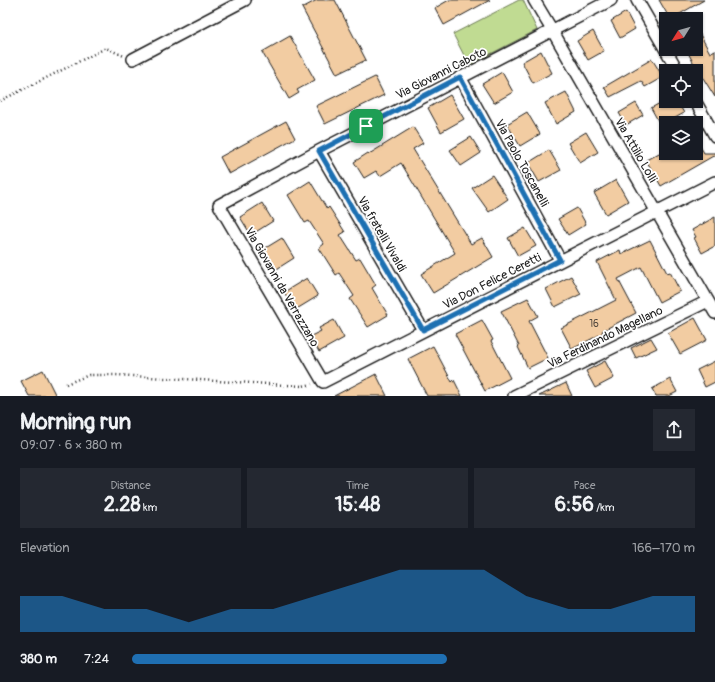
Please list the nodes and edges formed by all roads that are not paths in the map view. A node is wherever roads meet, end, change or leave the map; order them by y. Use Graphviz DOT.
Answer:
graph roads {
  1 [pos="246,0"];
  2 [pos="534,0"];
  3 [pos="611,0"];
  4 [pos="637,0"];
  5 [pos="552,30"];
  6 [pos="133,60"];
  7 [pos="674,64"];
  8 [pos="460,77"];
  9 [pos="699,108"];
  10 [pos="715,136"];
  11 [pos="319,151"];
  12 [pos="715,182"];
  13 [pos="219,205"];
  14 [pos="656,212"];
  15 [pos="560,260"];
  16 [pos="708,300"];
  17 [pos="715,313"];
  18 [pos="423,330"];
  19 [pos="323,382"];
  20 [pos="514,396"];
  1 -- 6 [label="street"];
  2 -- 5 [label="street, Via Attilio Lolli"];
  3 -- 5 [label="street, Via Giovanni Caboto"];
  4 -- 7 [label="street"];
  5 -- 8 [label="street, Via Giovanni Caboto"];
  5 -- 14 [label="street, Via Attilio Lolli"];
  8 -- 11 [label="street, Via Giovanni Caboto"];
  8 -- 15 [label="street, Via Paolo Toscanelli"];
  9 -- 10 [label="street"];
  11 -- 13 [label="street, Via Giovanni Caboto"];
  11 -- 18 [label="street, Via fratelli Vivaldi"];
  12 -- 14 [label="street, Via Don Felice Ceretti"];
  13 -- 19 [label="street, Via Giovanni da Verrazzano"];
  14 -- 15 [label="street, Via Don Felice Ceretti"];
  14 -- 16 [label="street, Via Attilio Lolli"];
  15 -- 18 [label="street, Via Don Felice Ceretti"];
  16 -- 17 [label="street, Via Attilio Lolli"];
  16 -- 20 [label="street, Via Ferdinando Magellano"];
  18 -- 19 [label="street, Via Don Felice Ceretti"];
}
